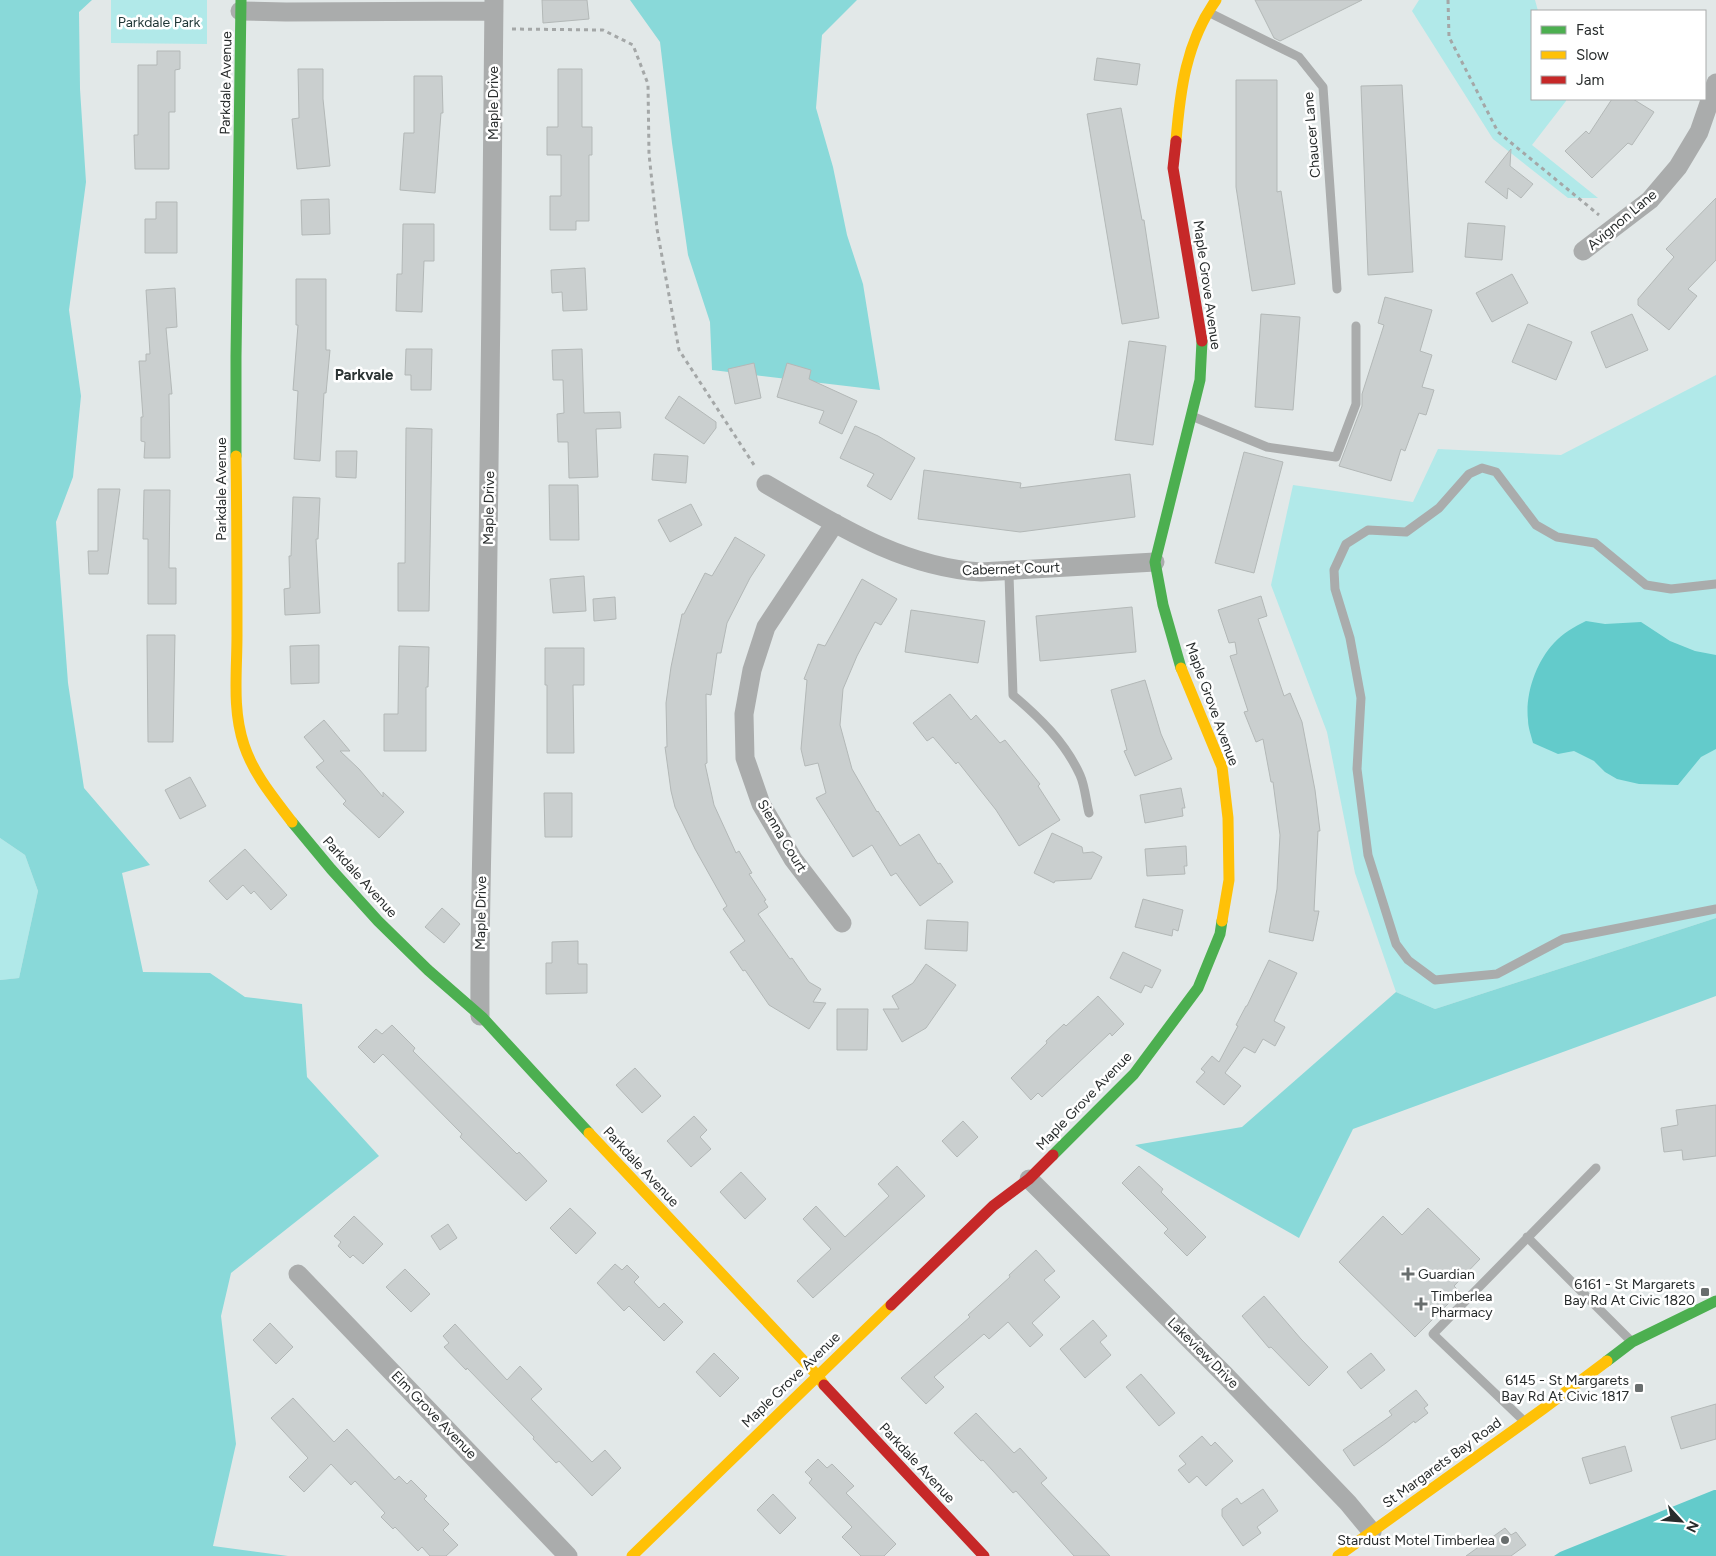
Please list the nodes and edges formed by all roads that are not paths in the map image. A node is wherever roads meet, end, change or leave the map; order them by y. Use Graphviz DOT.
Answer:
graph roads {
  1 [pos="1216,0"];
  2 [pos="241,5"];
  3 [pos="1208,11"];
  4 [pos="494,13"];
  5 [pos="1716,83"];
  6 [pos="1584,252"];
  7 [pos="1338,290"];
  8 [pos="1356,326"];
  9 [pos="1192,416"];
  10 [pos="766,484"];
  11 [pos="835,523"];
  12 [pos="1155,562"];
  13 [pos="1014,570"];
  14 [pos="1716,584"];
  15 [pos="1089,813"];
  16 [pos="1716,909"];
  17 [pos="842,923"];
  18 [pos="480,1016"];
  19 [pos="1596,1168"];
  20 [pos="1029,1179"];
  21 [pos="1527,1237"];
  22 [pos="298,1274"];
  23 [pos="1716,1301"];
  24 [pos="1632,1342"];
  25 [pos="818,1375"];
  26 [pos="1525,1422"];
  27 [pos="1372,1532"];
  28 [pos="568,1556"];
  29 [pos="632,1556"];
  30 [pos="984,1556"];
  31 [pos="1338,1556"];
  1 -- 3 [label="street, Maple Grove Avenue"];
  2 -- 4 [label="street"];
  2 -- 18 [label="street, Parkdale Avenue"];
  3 -- 7 [label="lane, Chaucer Lane"];
  3 -- 9 [label="street, Maple Grove Avenue"];
  4 -- 18 [label="street, Maple Drive"];
  5 -- 6 [label="street, Avignon Lane"];
  8 -- 9 [label="lane"];
  9 -- 12 [label="street, Maple Grove Avenue"];
  10 -- 11 [label="street, Cabernet Court"];
  11 -- 13 [label="street, Cabernet Court"];
  11 -- 17 [label="street, Sienna Court"];
  12 -- 13 [label="street, Cabernet Court"];
  12 -- 20 [label="street, Maple Grove Avenue"];
  13 -- 15 [label="lane"];
  14 -- 16 [label="lane"];
  18 -- 25 [label="street, Parkdale Avenue"];
  19 -- 21 [label="lane"];
  20 -- 25 [label="street, Maple Grove Avenue"];
  20 -- 27 [label="street, Lakeview Drive"];
  21 -- 24 [label="lane"];
  21 -- 26 [label="lane"];
  22 -- 28 [label="street, Elm Grove Avenue"];
  23 -- 24 [label="street, St Margarets Bay Road"];
  24 -- 26 [label="street, St Margarets Bay Road"];
  25 -- 29 [label="street, Maple Grove Avenue"];
  25 -- 30 [label="street, Parkdale Avenue"];
  26 -- 27 [label="street, St Margarets Bay Road"];
  27 -- 31 [label="street, St Margarets Bay Road"];
}
